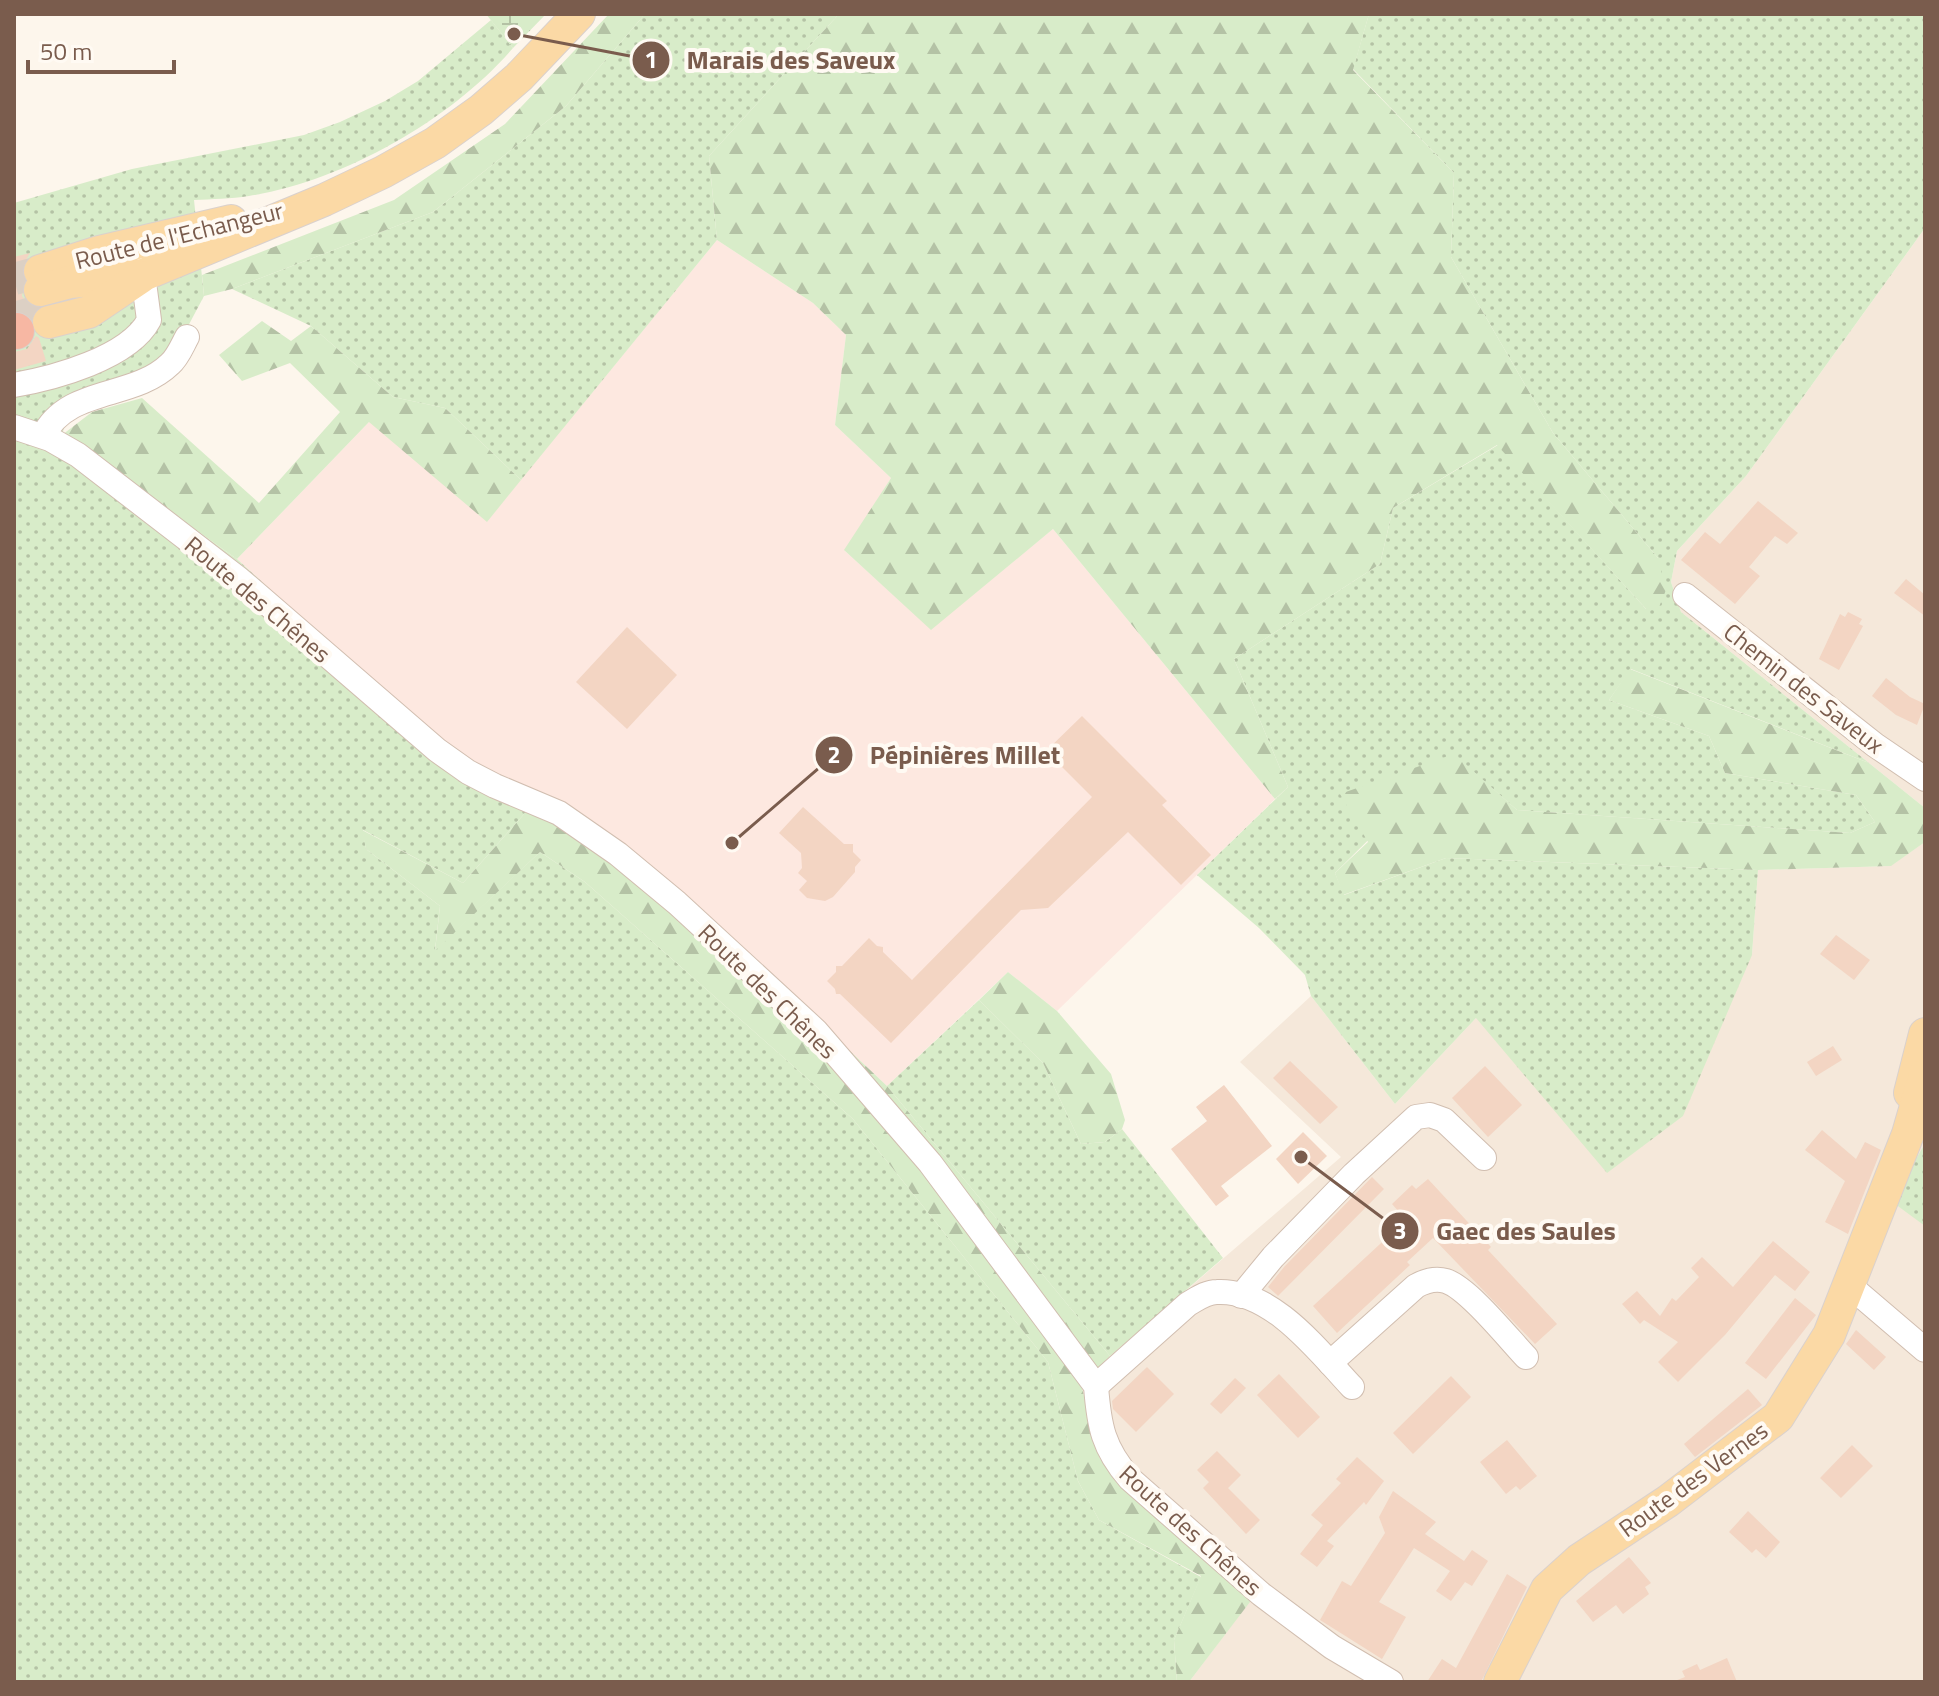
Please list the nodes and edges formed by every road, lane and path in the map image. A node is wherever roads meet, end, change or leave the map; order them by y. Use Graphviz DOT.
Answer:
graph roads {
  1 [pos="579,14"];
  2 [pos="324,200"];
  3 [pos="123,247"];
  4 [pos="143,275"];
  5 [pos="33,302"];
  6 [pos="187,337"];
  7 [pos="14,385"];
  8 [pos="14,427"];
  9 [pos="43,436"];
  10 [pos="1685,595"];
  11 [pos="1925,779"];
  12 [pos="1925,1034"];
  13 [pos="1925,1075"];
  14 [pos="1484,1158"];
  15 [pos="1896,1159"];
  16 [pos="1850,1286"];
  17 [pos="1241,1296"];
  18 [pos="1925,1350"];
  19 [pos="1526,1357"];
  20 [pos="1330,1363"];
  21 [pos="1096,1386"];
  22 [pos="1352,1387"];
  23 [pos="1391,1682"];
  24 [pos="1500,1682"];
  1 -- 2 [label="main road, Route de l'Echangeur"];
  2 -- 3 [label="main road, Route de l'Echangeur"];
  2 -- 4 [label="main road, Route de l'Echangeur"];
  3 -- 4 [label="street"];
  3 -- 5 [label="main road, Route de l'Echangeur"];
  4 -- 5 [label="main road, Route de l'Echangeur"];
  4 -- 7 [label="street"];
  6 -- 9 [label="street"];
  8 -- 9 [label="street, Route des Chênes"];
  9 -- 21 [label="street, Route des Chênes"];
  10 -- 11 [label="street, Chemin des Saveux"];
  12 -- 15 [label="main road"];
  13 -- 15 [label="main road, Route des Vernes"];
  14 -- 17 [label="street"];
  15 -- 16 [label="main road, Route des Vernes"];
  16 -- 18 [label="street"];
  16 -- 24 [label="main road, Route des Vernes"];
  17 -- 20 [label="street"];
  17 -- 21 [label="street"];
  19 -- 20 [label="street"];
  20 -- 22 [label="street"];
  21 -- 23 [label="street, Route des Chênes"];
}
